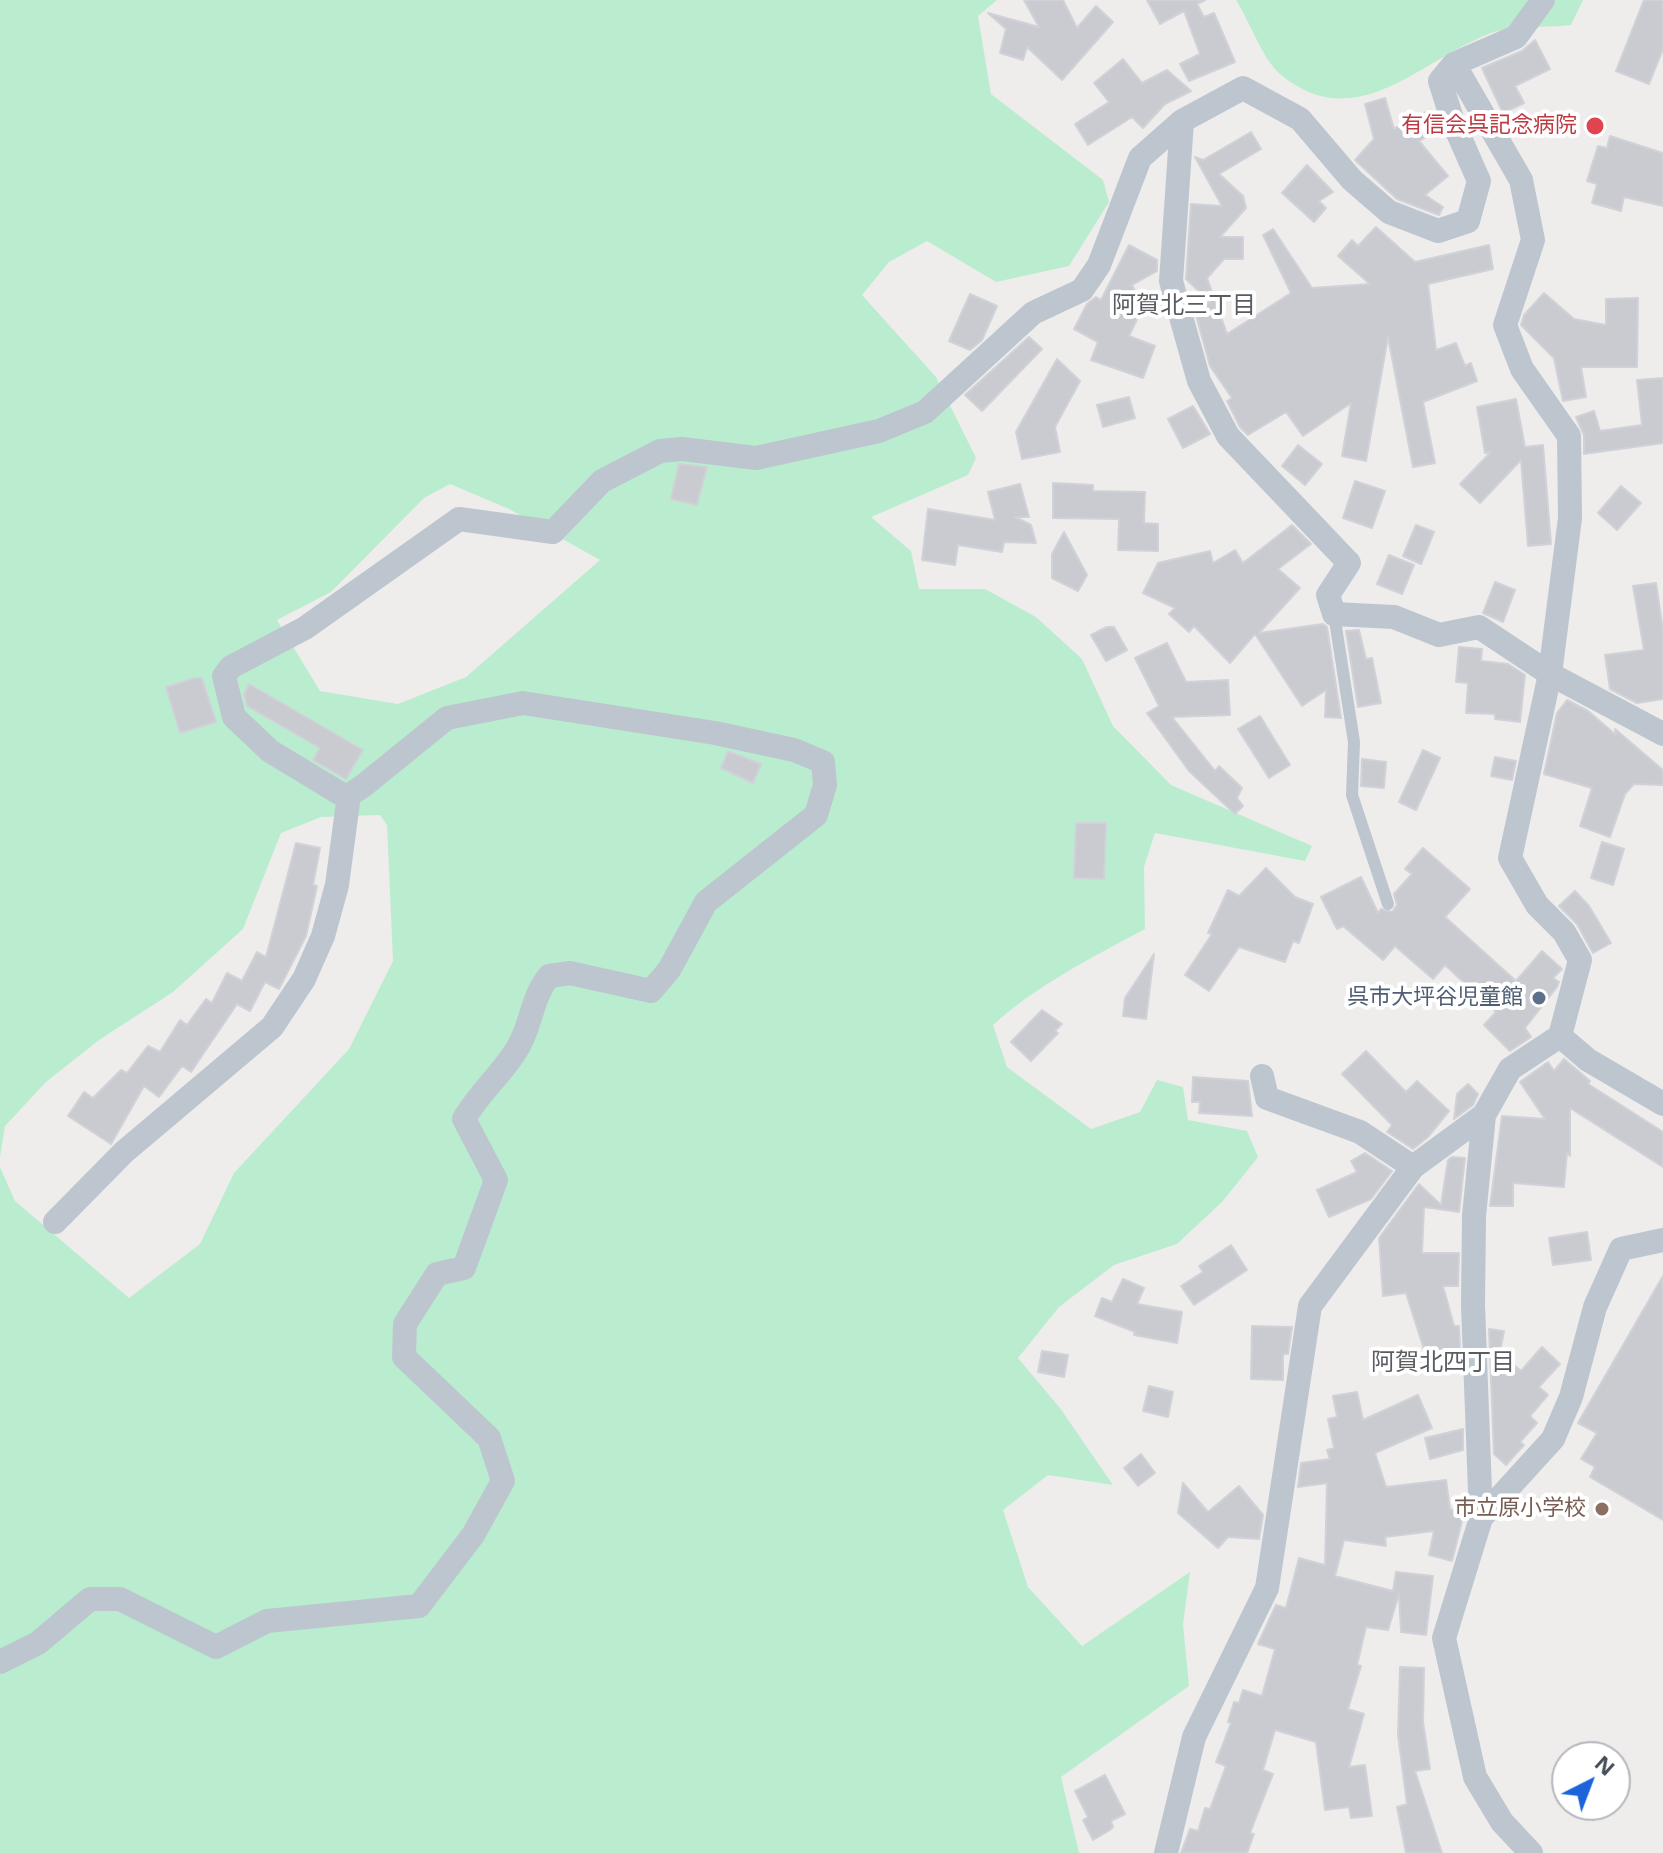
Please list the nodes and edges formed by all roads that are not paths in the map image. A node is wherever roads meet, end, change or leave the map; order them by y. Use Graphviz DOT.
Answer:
graph roads {
  1 [pos="1543,0"];
  2 [pos="1454,64"];
  3 [pos="1182,121"];
  4 [pos="1334,614"];
  5 [pos="1550,674"];
  6 [pos="1663,734"];
  7 [pos="349,795"];
  8 [pos="1388,904"];
  9 [pos="1560,1036"];
  10 [pos="1262,1076"];
  11 [pos="1663,1104"];
  12 [pos="1484,1115"];
  13 [pos="1413,1167"];
  14 [pos="55,1222"];
  15 [pos="1663,1240"];
  16 [pos="1481,1518"];
  17 [pos="0,1662"];
  18 [pos="1166,1853"];
  19 [pos="1531,1853"];
  1 -- 2 [label="street"];
  2 -- 3 [label="street"];
  2 -- 5 [label="street"];
  3 -- 4 [label="street"];
  3 -- 7 [label="street"];
  4 -- 5 [label="street"];
  4 -- 8 [label="lane"];
  5 -- 6 [label="street"];
  5 -- 9 [label="street"];
  7 -- 14 [label="street"];
  7 -- 17 [label="street"];
  9 -- 11 [label="street"];
  9 -- 12 [label="street"];
  10 -- 13 [label="street"];
  12 -- 13 [label="street"];
  12 -- 16 [label="street"];
  13 -- 18 [label="street"];
  15 -- 16 [label="street"];
  16 -- 19 [label="street"];
}
